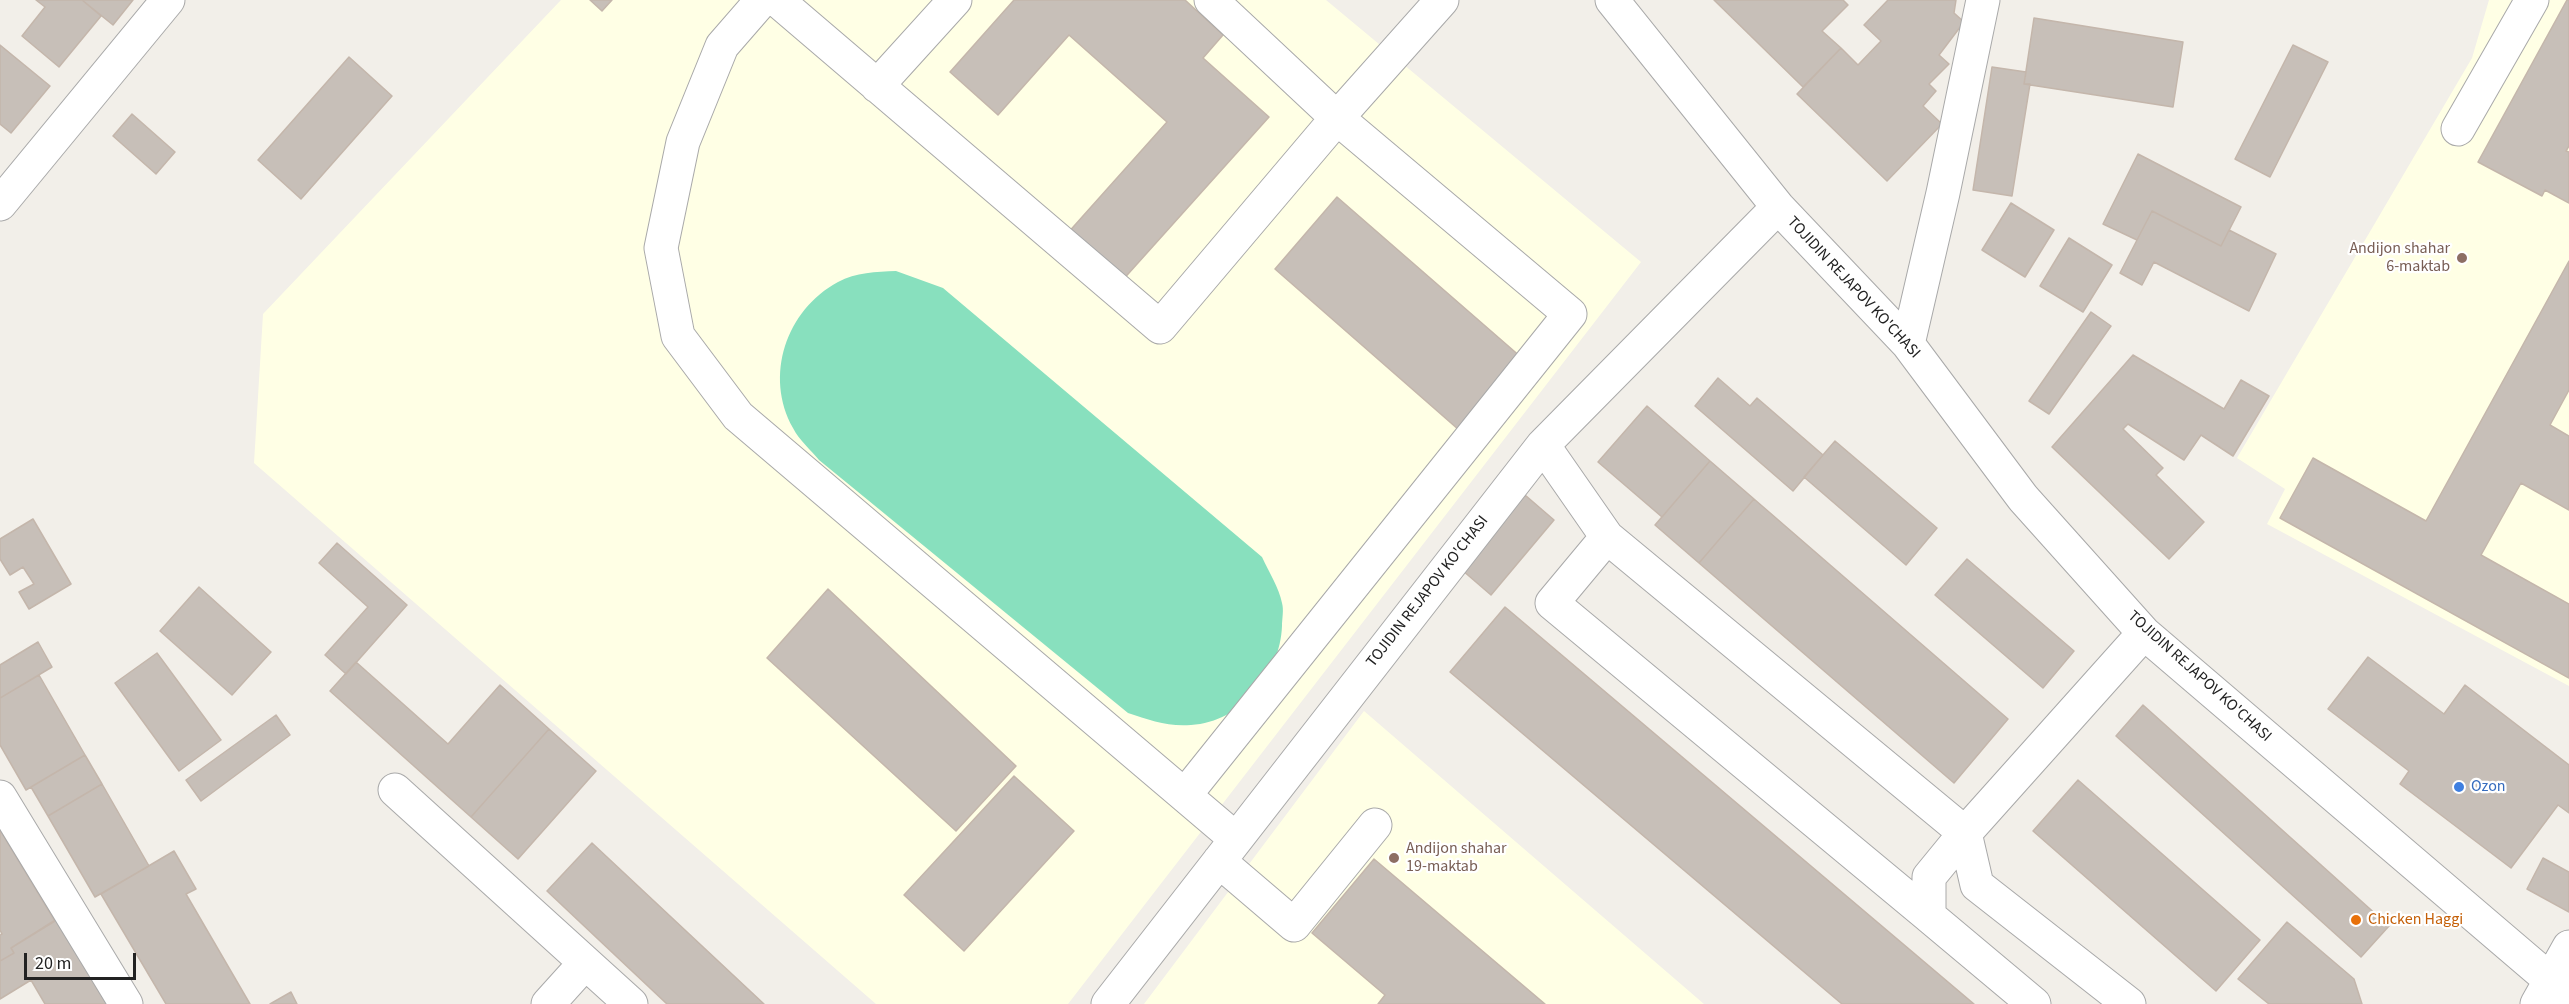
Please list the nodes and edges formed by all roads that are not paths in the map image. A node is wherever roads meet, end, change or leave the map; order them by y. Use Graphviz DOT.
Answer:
graph roads {
  1 [pos="168,0"];
  2 [pos="762,0"];
  3 [pos="777,0"];
  4 [pos="955,0"];
  5 [pos="1211,0"];
  6 [pos="1612,0"];
  7 [pos="1983,0"];
  8 [pos="2532,0"];
  9 [pos="1437,2"];
  10 [pos="877,86"];
  11 [pos="1337,118"];
  12 [pos="2458,129"];
  13 [pos="0,204"];
  14 [pos="1778,207"];
  15 [pos="1908,344"];
  16 [pos="1543,445"];
  17 [pos="1607,537"];
  18 [pos="2144,633"];
  19 [pos="395,790"];
  20 [pos="1185,795"];
  21 [pos="0,797"];
  22 [pos="1375,825"];
  23 [pos="1965,833"];
  24 [pos="1228,850"];
  25 [pos="1929,916"];
  26 [pos="2569,947"];
  27 [pos="585,963"];
  28 [pos="2552,993"];
  29 [pos="126,1004"];
  30 [pos="548,1004"];
  31 [pos="631,1004"];
  32 [pos="1108,1004"];
  33 [pos="2034,1004"];
  34 [pos="2129,1004"];
  1 -- 13 [label="street"];
  2 -- 20 [label="street"];
  3 -- 10 [label="street"];
  4 -- 10 [label="street"];
  5 -- 11 [label="street"];
  6 -- 14 [label="street, TOJIDIN REJAPOV KO'CHASI"];
  7 -- 15 [label="street"];
  8 -- 12 [label="street"];
  9 -- 11 [label="street"];
  10 -- 11 [label="street"];
  11 -- 20 [label="street"];
  14 -- 15 [label="street, TOJIDIN REJAPOV KO'CHASI"];
  14 -- 16 [label="street, TOJIDIN REJAPOV KO'CHASI"];
  15 -- 18 [label="street, TOJIDIN REJAPOV KO'CHASI"];
  16 -- 17 [label="street"];
  16 -- 24 [label="street, TOJIDIN REJAPOV KO'CHASI"];
  17 -- 23 [label="street"];
  17 -- 25 [label="street"];
  18 -- 23 [label="street"];
  18 -- 28 [label="street, TOJIDIN REJAPOV KO'CHASI"];
  19 -- 27 [label="street"];
  20 -- 24 [label="street"];
  21 -- 29 [label="street"];
  22 -- 24 [label="street"];
  23 -- 25 [label="street"];
  23 -- 34 [label="street"];
  24 -- 32 [label="street, TOJIDIN REJAPOV KO'CHASI"];
  25 -- 33 [label="street"];
  26 -- 28 [label="street"];
  27 -- 30 [label="street"];
  27 -- 31 [label="street"];
}
